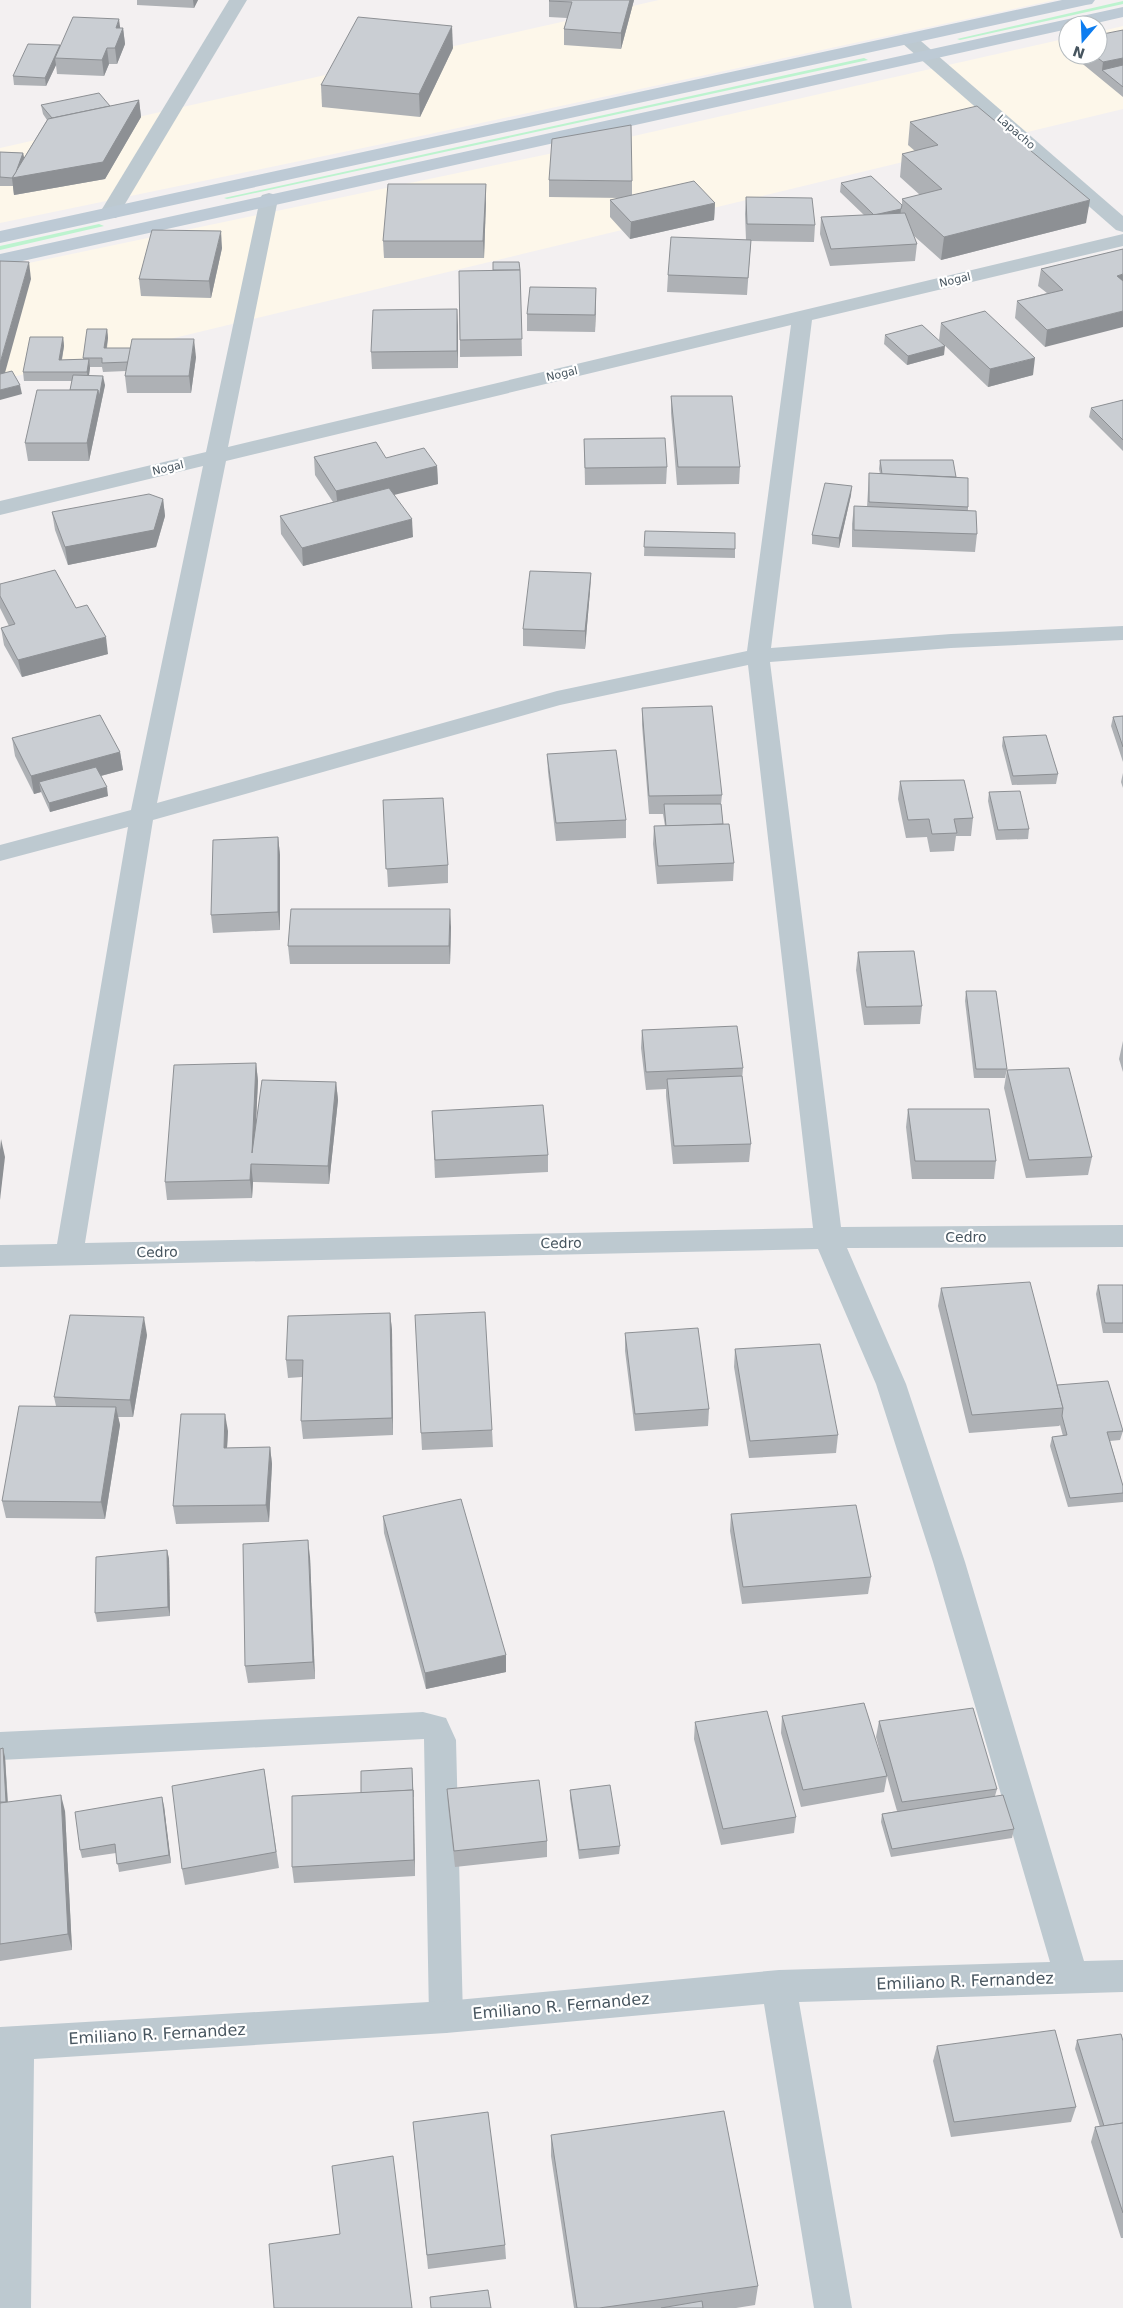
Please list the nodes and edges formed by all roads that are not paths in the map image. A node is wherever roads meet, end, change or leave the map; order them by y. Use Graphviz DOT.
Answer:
graph roads {
  1 [pos="238,0"];
  2 [pos="1086,0"];
  3 [pos="1123,12"];
  4 [pos="908,39"];
  5 [pos="928,55"];
  6 [pos="269,199"];
  7 [pos="161,202"];
  8 [pos="109,214"];
  9 [pos="173,221"];
  10 [pos="1123,226"];
  11 [pos="0,237"];
  12 [pos="1123,240"];
  13 [pos="0,260"];
  14 [pos="802,316"];
  15 [pos="215,457"];
  16 [pos="0,508"];
  17 [pos="1123,633"];
  18 [pos="758,656"];
  19 [pos="142,815"];
  20 [pos="0,853"];
  21 [pos="1123,1236"];
  22 [pos="828,1238"];
  23 [pos="69,1254"];
  24 [pos="0,1256"];
  25 [pos="0,1746"];
  26 [pos="1123,1976"];
  27 [pos="1072,1978"];
  28 [pos="779,1986"];
  29 [pos="446,2017"];
  30 [pos="8,2043"];
  31 [pos="12,2308"];
  32 [pos="833,2308"];
  1 -- 8 [label="street"];
  2 -- 4 [label="main road"];
  3 -- 5 [label="main road"];
  4 -- 5 [label="street, Lapacho"];
  4 -- 7 [label="main road"];
  5 -- 6 [label="main road"];
  5 -- 10 [label="street, Lapacho"];
  6 -- 9 [label="main road"];
  6 -- 15 [label="street"];
  7 -- 8 [label="main road"];
  7 -- 9 [label="main road"];
  8 -- 11 [label="main road"];
  9 -- 13 [label="main road"];
  12 -- 14 [label="street, Nogal"];
  14 -- 15 [label="street, Nogal"];
  14 -- 18 [label="street"];
  15 -- 16 [label="street, Nogal"];
  15 -- 19 [label="street"];
  17 -- 18 [label="street"];
  18 -- 19 [label="street"];
  18 -- 22 [label="street"];
  19 -- 20 [label="street"];
  19 -- 23 [label="street"];
  21 -- 22 [label="street, Cedro"];
  22 -- 23 [label="street, Cedro"];
  22 -- 27 [label="street"];
  23 -- 24 [label="street, Cedro"];
  25 -- 29 [label="lane"];
  26 -- 27 [label="street, Emiliano R. Fernandez"];
  27 -- 28 [label="street, Emiliano R. Fernandez"];
  28 -- 29 [label="street, Emiliano R. Fernandez"];
  28 -- 32 [label="street"];
  29 -- 30 [label="street, Emiliano R. Fernandez"];
  30 -- 31 [label="street"];
}
